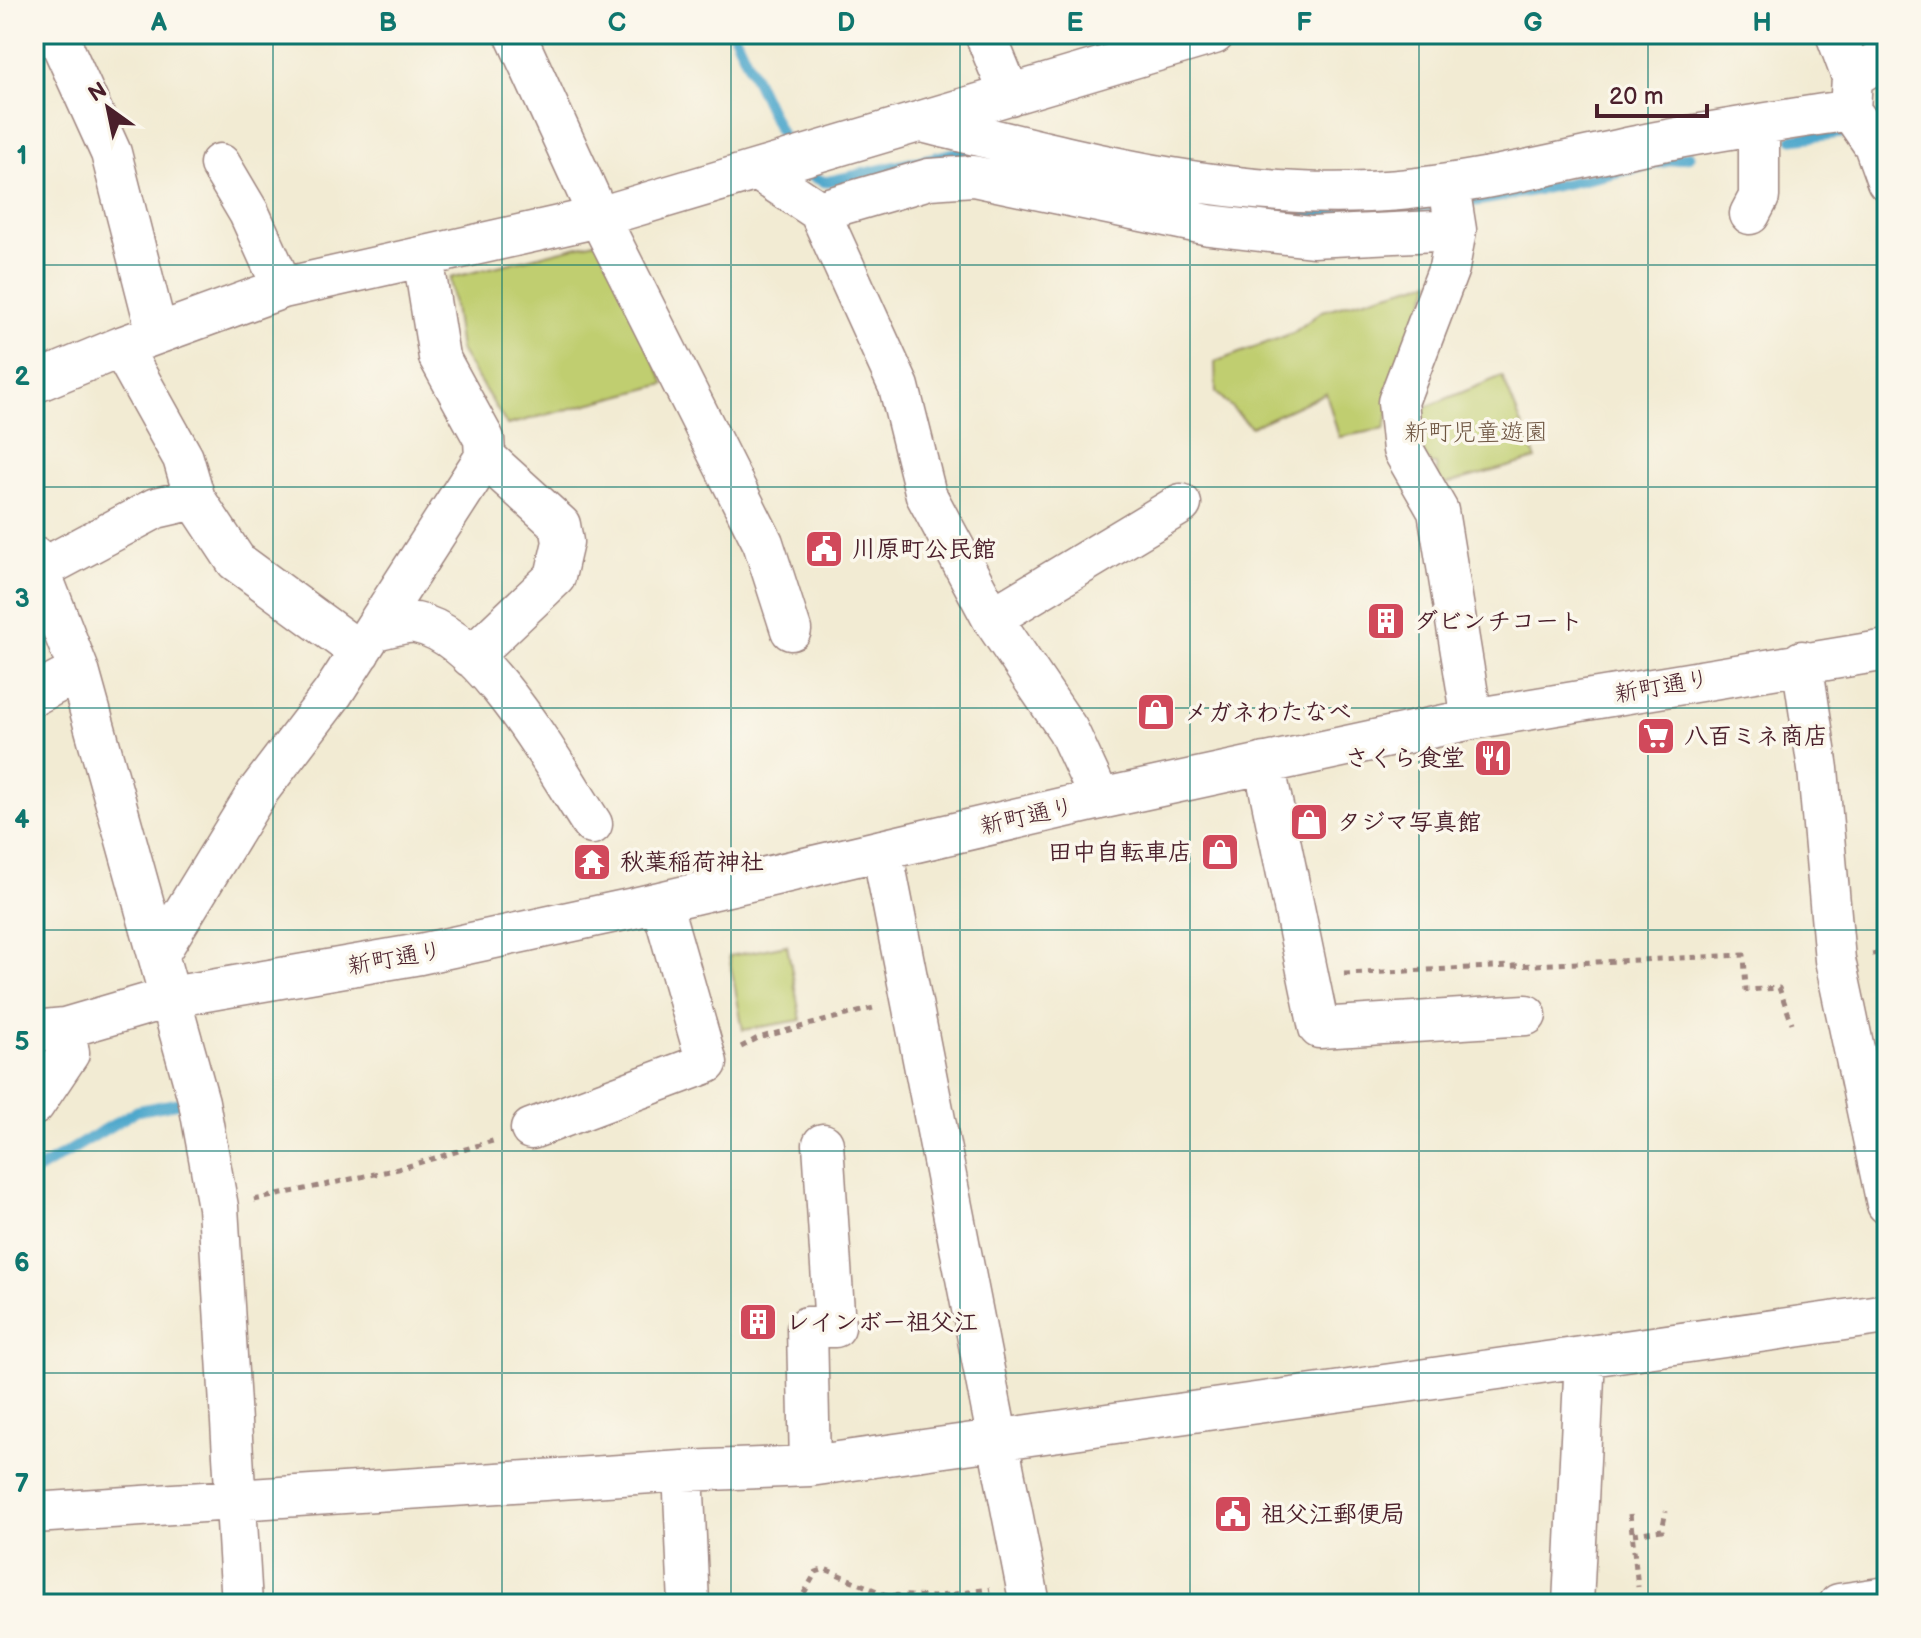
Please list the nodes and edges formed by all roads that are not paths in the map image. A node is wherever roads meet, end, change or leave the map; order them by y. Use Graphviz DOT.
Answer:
graph roads {
  1 [pos="57,34"];
  2 [pos="515,34"];
  3 [pos="985,34"];
  4 [pos="1214,34"];
  5 [pos="1836,34"];
  6 [pos="1887,56"];
  7 [pos="1010,95"];
  8 [pos="922,122"];
  9 [pos="1864,127"];
  10 [pos="1759,140"];
  11 [pos="220,164"];
  12 [pos="757,170"];
  13 [pos="1451,203"];
  14 [pos="819,211"];
  15 [pos="1750,214"];
  16 [pos="599,217"];
  17 [pos="423,257"];
  18 [pos="283,288"];
  19 [pos="139,340"];
  20 [pos="34,383"];
  21 [pos="485,457"];
  22 [pos="195,499"];
  23 [pos="1181,504"];
  24 [pos="37,563"];
  25 [pos="992,618"];
  26 [pos="791,630"];
  27 [pos="367,641"];
  28 [pos="1887,650"];
  29 [pos="471,657"];
  30 [pos="1802,661"];
  31 [pos="79,671"];
  32 [pos="34,695"];
  33 [pos="1472,719"];
  34 [pos="1264,763"];
  35 [pos="1100,799"];
  36 [pos="592,824"];
  37 [pos="882,850"];
  38 [pos="661,902"];
  39 [pos="158,955"];
  40 [pos="171,997"];
  41 [pos="1526,1015"];
  42 [pos="50,1029"];
  43 [pos="34,1105"];
  44 [pos="531,1129"];
  45 [pos="823,1144"];
  46 [pos="1887,1204"];
  47 [pos="1887,1314"];
  48 [pos="1585,1357"];
  49 [pos="998,1439"];
  50 [pos="810,1466"];
  51 [pos="683,1471"];
  52 [pos="237,1501"];
  53 [pos="34,1513"];
  54 [pos="1028,1594"];
  55 [pos="1887,1597"];
  56 [pos="242,1604"];
  57 [pos="689,1604"];
  58 [pos="1573,1604"];
  59 [pos="1839,1604"];
  1 -- 19 [label="street"];
  2 -- 16 [label="street"];
  3 -- 7 [label="street"];
  4 -- 7 [label="street"];
  5 -- 9 [label="street"];
  6 -- 9 [label="street"];
  7 -- 8 [label="street"];
  8 -- 12 [label="street"];
  8 -- 13 [label="street"];
  9 -- 10 [label="street"];
  10 -- 13 [label="street"];
  10 -- 15 [label="street"];
  11 -- 18 [label="street"];
  12 -- 14 [label="street"];
  12 -- 16 [label="street"];
  13 -- 14 [label="street"];
  13 -- 33 [label="street"];
  14 -- 25 [label="street"];
  16 -- 17 [label="street"];
  16 -- 26 [label="street"];
  17 -- 18 [label="street"];
  17 -- 21 [label="street"];
  18 -- 19 [label="street"];
  19 -- 20 [label="street"];
  19 -- 22 [label="street"];
  21 -- 27 [label="street"];
  21 -- 29 [label="street"];
  22 -- 24 [label="street"];
  22 -- 27 [label="street"];
  23 -- 25 [label="street"];
  24 -- 31 [label="street"];
  25 -- 35 [label="street"];
  27 -- 29 [label="street"];
  27 -- 39 [label="street"];
  28 -- 30 [label="street, 新町通り"];
  29 -- 36 [label="street"];
  30 -- 33 [label="street, 新町通り"];
  30 -- 46 [label="street"];
  31 -- 32 [label="street"];
  31 -- 39 [label="street"];
  33 -- 34 [label="street, 新町通り"];
  34 -- 35 [label="street, 新町通り"];
  34 -- 41 [label="street"];
  35 -- 37 [label="street, 新町通り"];
  37 -- 38 [label="street, 新町通り"];
  37 -- 49 [label="street"];
  38 -- 40 [label="street, 新町通り"];
  38 -- 44 [label="street"];
  39 -- 40 [label="street"];
  40 -- 42 [label="street, 新町通り"];
  40 -- 52 [label="street"];
  42 -- 43 [label="street"];
  45 -- 50 [label="street"];
  47 -- 48 [label="street"];
  48 -- 49 [label="street"];
  48 -- 58 [label="street"];
  49 -- 50 [label="street"];
  49 -- 54 [label="street"];
  50 -- 51 [label="street"];
  51 -- 52 [label="street"];
  51 -- 57 [label="street"];
  52 -- 53 [label="street"];
  52 -- 56 [label="street"];
  55 -- 59 [label="street"];
}
